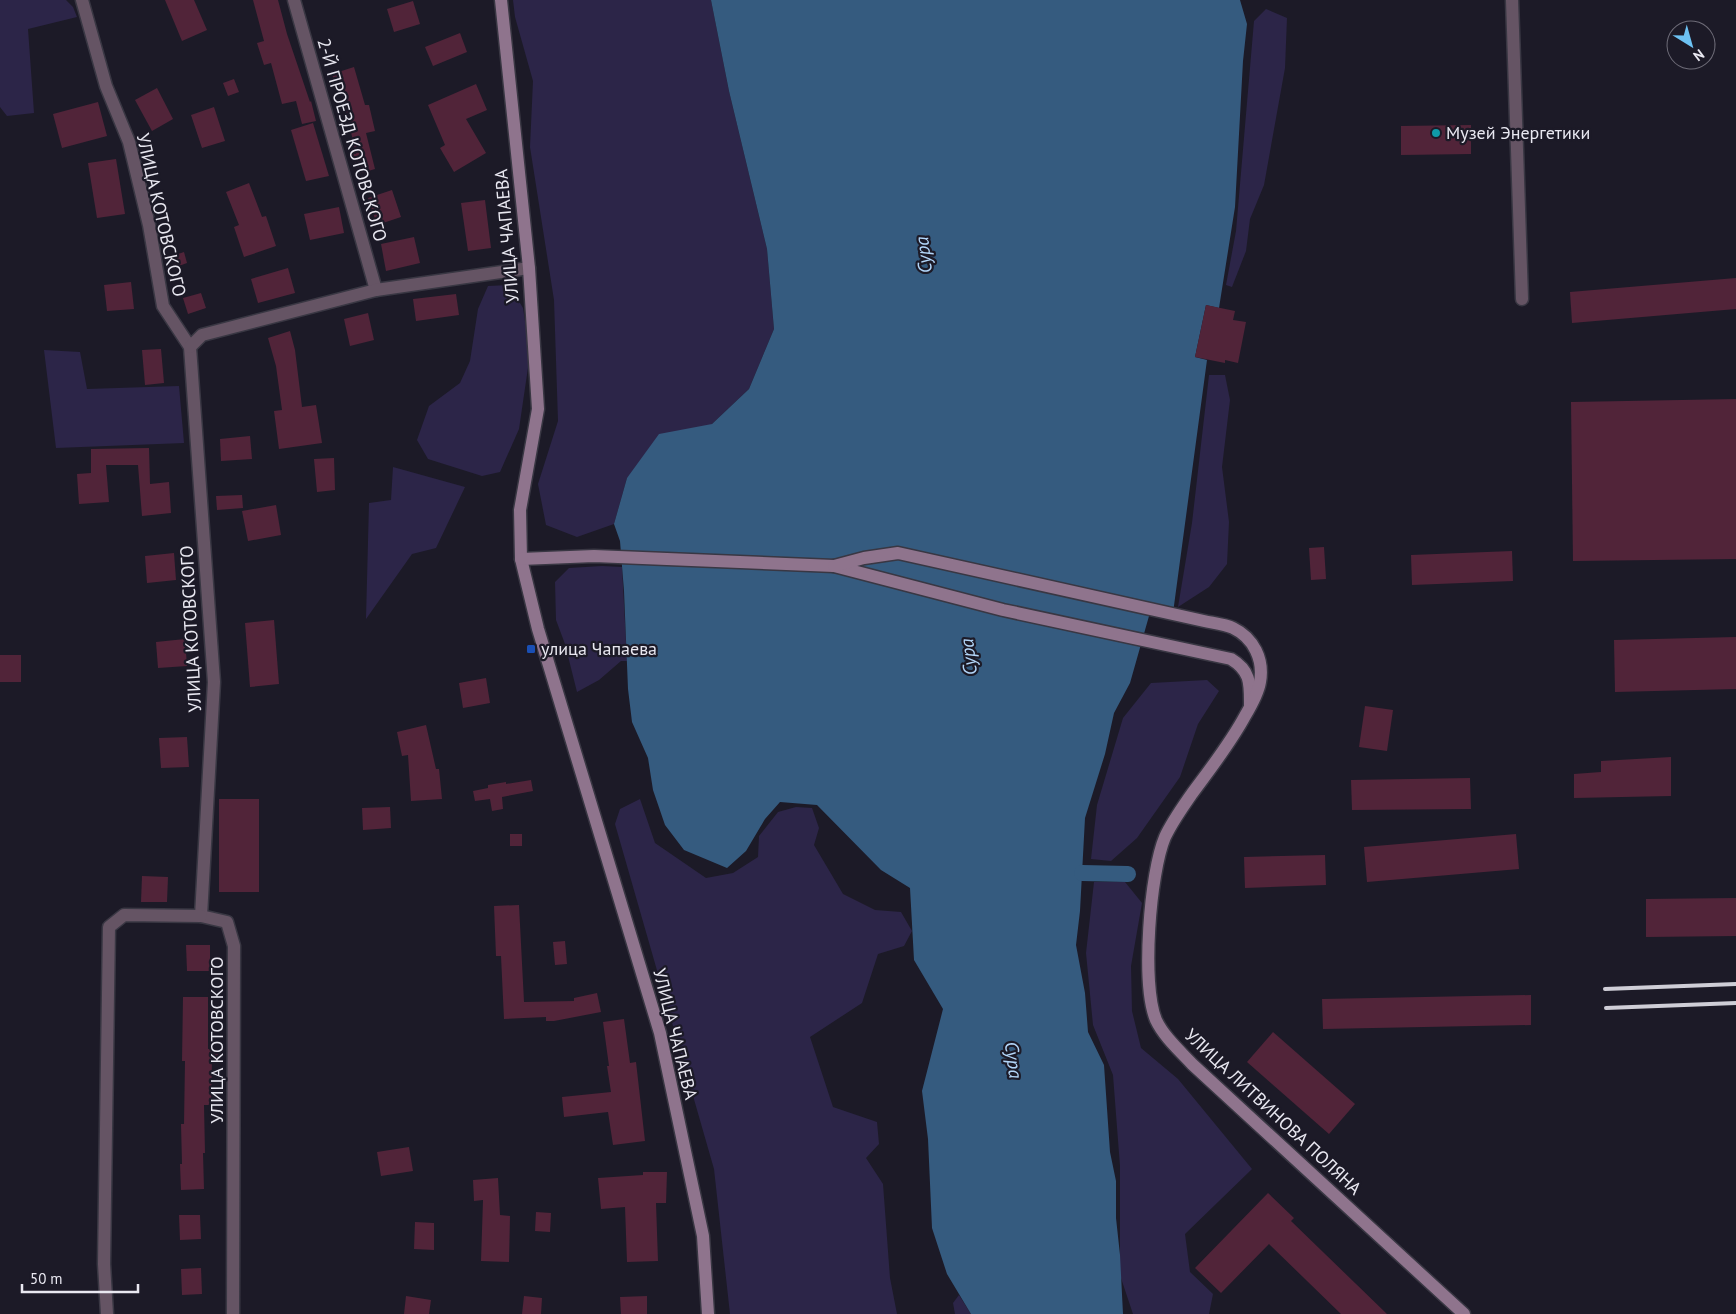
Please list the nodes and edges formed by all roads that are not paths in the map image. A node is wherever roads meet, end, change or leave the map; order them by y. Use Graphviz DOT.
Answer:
graph roads {
  1 [pos="82,0"];
  2 [pos="294,0"];
  3 [pos="501,0"];
  4 [pos="1512,0"];
  5 [pos="529,268"];
  6 [pos="376,290"];
  7 [pos="1522,299"];
  8 [pos="190,347"];
  9 [pos="521,559"];
  10 [pos="834,566"];
  11 [pos="1250,708"];
  12 [pos="201,916"];
  13 [pos="107,1314"];
  14 [pos="233,1314"];
  15 [pos="708,1314"];
  16 [pos="1464,1314"];
  1 -- 8 [label="street, УЛИЦА КОТОВСКОГО"];
  2 -- 6 [label="street, 2-Й ПРОЕЗД КОТОВСКОГО"];
  3 -- 5 [label="main road, УЛИЦА ЧАПАЕВА"];
  4 -- 7 [label="street"];
  5 -- 6 [label="street"];
  5 -- 9 [label="main road, УЛИЦА ЧАПАЕВА"];
  6 -- 8 [label="street"];
  8 -- 12 [label="street, УЛИЦА КОТОВСКОГО"];
  9 -- 10 [label="main road"];
  9 -- 15 [label="main road, УЛИЦА ЧАПАЕВА"];
  10 -- 11 [label="main road"];
  10 -- 11 [label="main road, УЛИЦА ЛИТВИНОВА ПОЛЯНА"];
  11 -- 16 [label="main road, УЛИЦА ЛИТВИНОВА ПОЛЯНА"];
  12 -- 13 [label="street"];
  12 -- 14 [label="street, УЛИЦА КОТОВСКОГО"];
}
